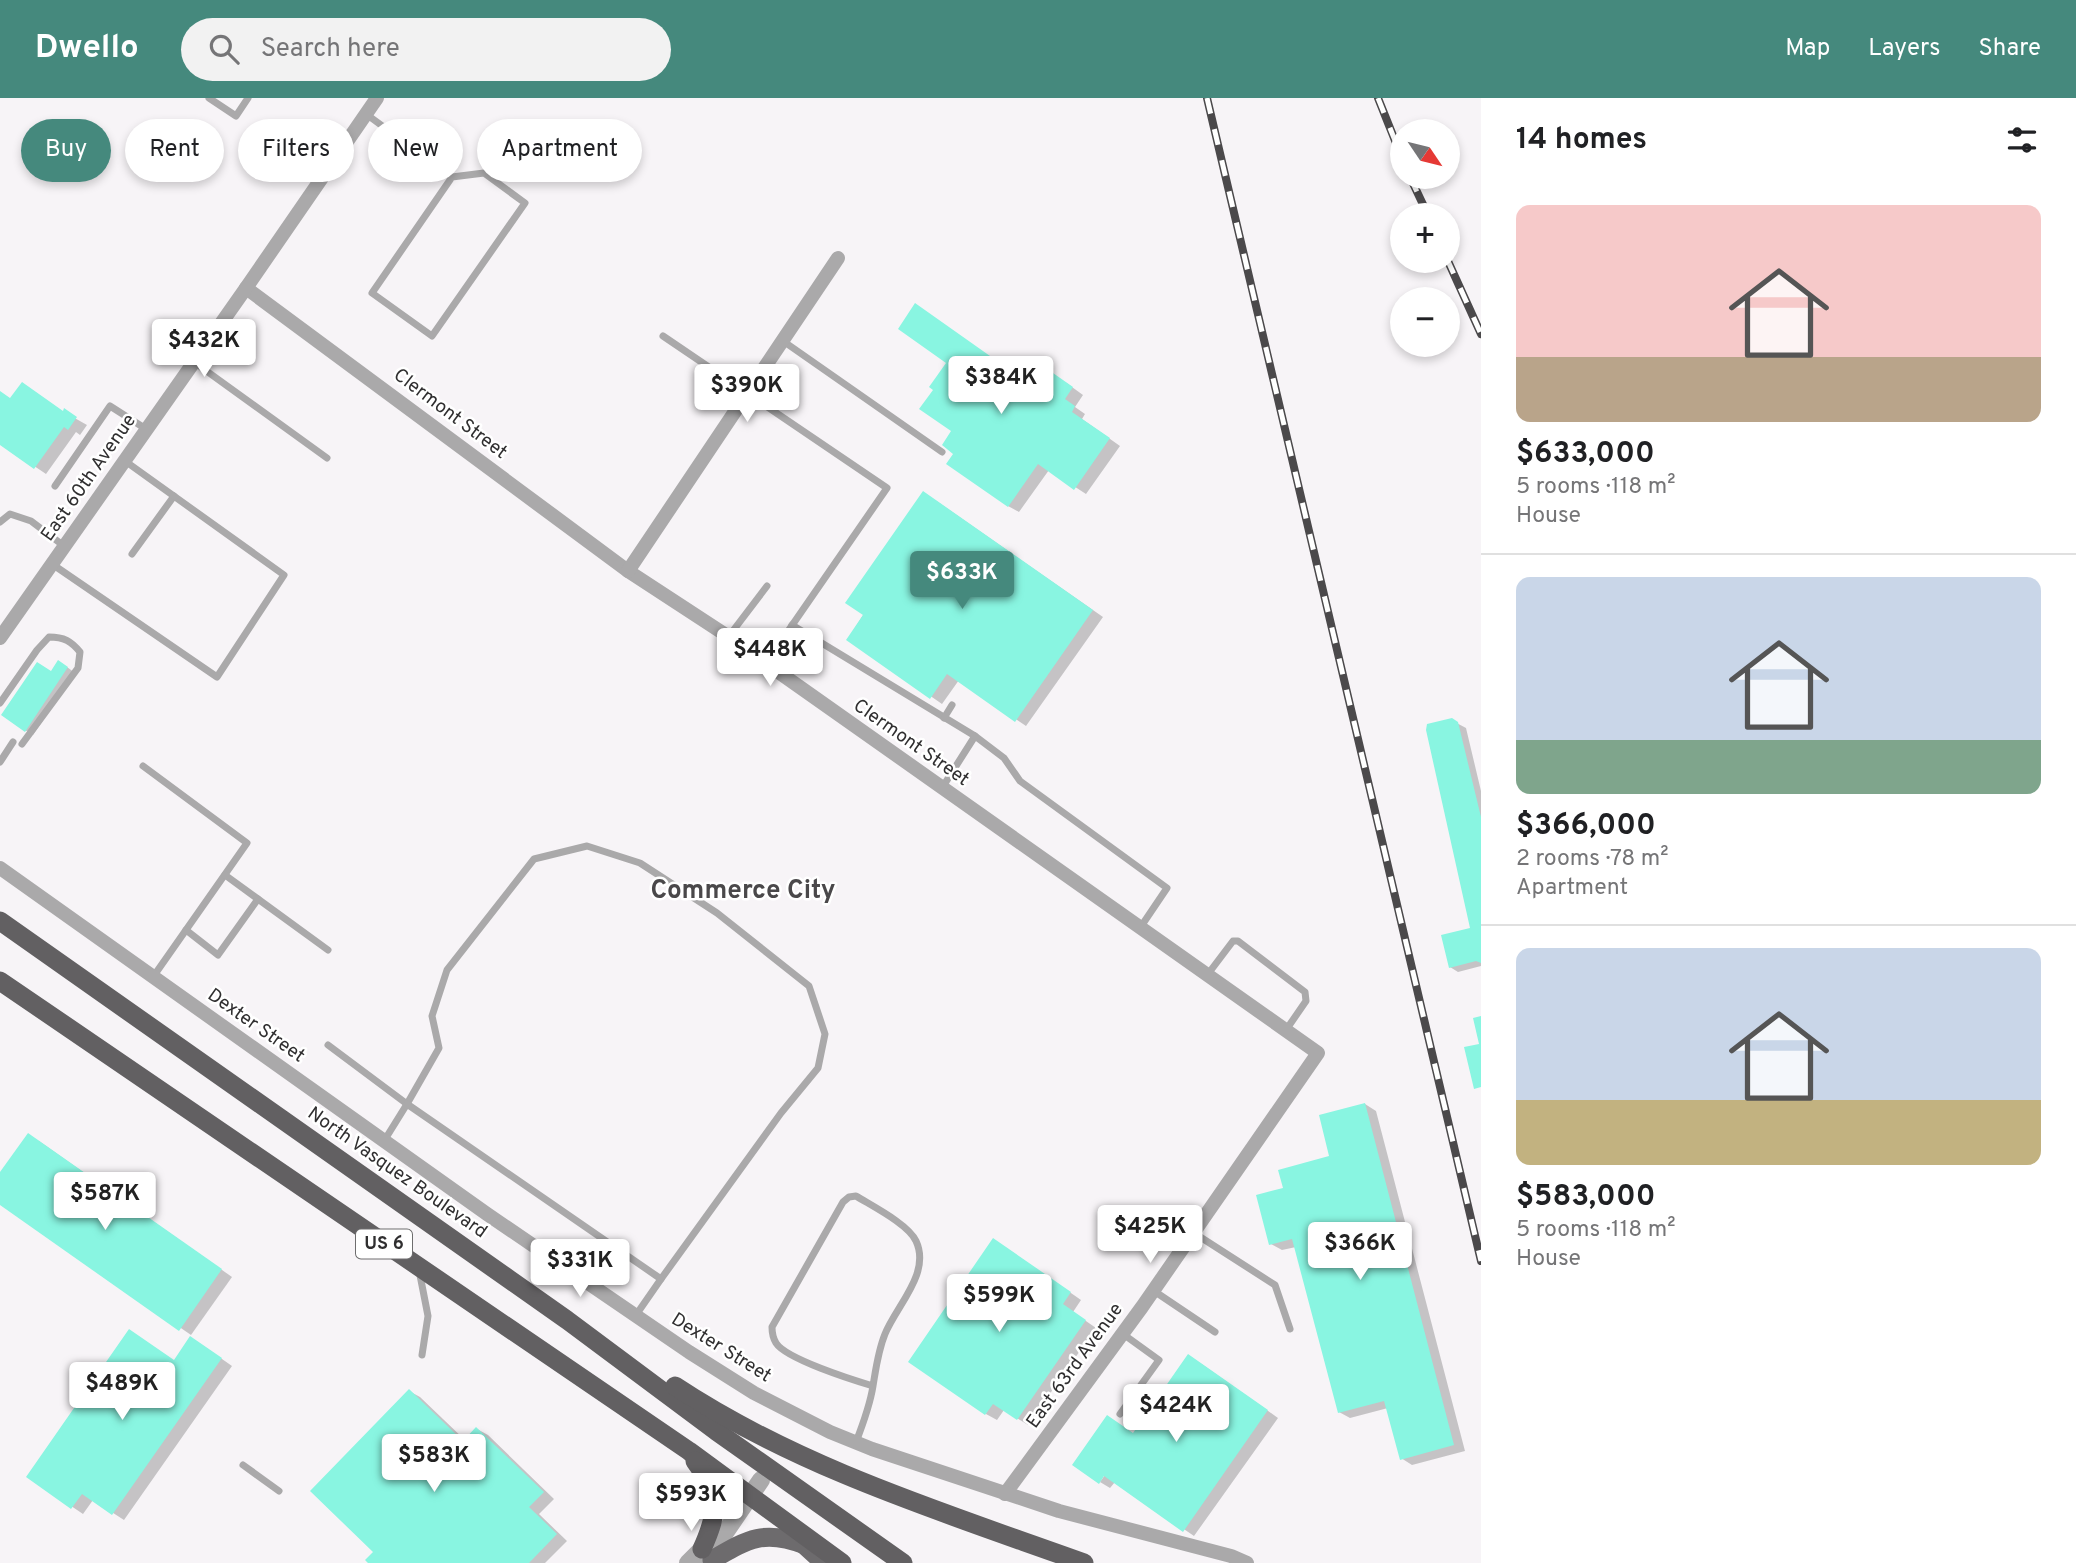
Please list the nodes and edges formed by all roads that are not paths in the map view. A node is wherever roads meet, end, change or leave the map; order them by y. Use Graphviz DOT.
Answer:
graph roads {
  1 [pos="209,98"];
  2 [pos="248,98"];
  3 [pos="377,98"];
  4 [pos="366,114"];
  5 [pos="373,119"];
  6 [pos="452,177"];
  7 [pos="838,258"];
  8 [pos="246,288"];
  9 [pos="663,336"];
  10 [pos="782,341"];
  11 [pos="194,362"];
  12 [pos="747,394"];
  13 [pos="147,429"];
  14 [pos="942,452"];
  15 [pos="327,458"];
  16 [pos="125,461"];
  17 [pos="55,486"];
  18 [pos="174,496"];
  19 [pos="0,522"];
  20 [pos="65,546"];
  21 [pos="132,554"];
  22 [pos="52,564"];
  23 [pos="628,571"];
  24 [pos="767,586"];
  25 [pos="792,625"];
  26 [pos="0,637"];
  27 [pos="729,637"];
  28 [pos="766,663"];
  29 [pos="0,703"];
  30 [pos="952,705"];
  31 [pos="944,718"];
  32 [pos="975,736"];
  33 [pos="0,762"];
  34 [pos="143,766"];
  35 [pos="942,788"];
  36 [pos="0,868"];
  37 [pos="225,875"];
  38 [pos="258,899"];
  39 [pos="0,921"];
  40 [pos="1140,928"];
  41 [pos="186,930"];
  42 [pos="328,950"];
  43 [pos="1207,975"];
  44 [pos="153,977"];
  45 [pos="6,987"];
  46 [pos="1286,1030"];
  47 [pos="328,1045"];
  48 [pos="1318,1053"];
  49 [pos="407,1104"];
  50 [pos="384,1141"];
  51 [pos="1194,1232"];
  52 [pos="418,1266"];
  53 [pos="661,1279"];
  54 [pos="1153,1290"];
  55 [pos="635,1316"];
  56 [pos="567,1320"];
  57 [pos="1290,1329"];
  58 [pos="1215,1332"];
  59 [pos="1122,1334"];
  60 [pos="422,1355"];
  61 [pos="873,1386"];
  62 [pos="1120,1414"];
  63 [pos="856,1443"];
  64 [pos="689,1451"];
  65 [pos="243,1465"];
  66 [pos="756,1488"];
  67 [pos="279,1492"];
  68 [pos="1005,1494"];
  69 [pos="805,1545"];
  70 [pos="707,1557"];
  71 [pos="688,1563"];
  72 [pos="824,1563"];
  73 [pos="842,1563"];
  74 [pos="903,1563"];
  75 [pos="1084,1563"];
  76 [pos="1247,1563"];
  1 -- 2 [label="lane"];
  3 -- 4 [label="street, East 60th Avenue"];
  4 -- 5 [label="lane"];
  4 -- 8 [label="street, East 60th Avenue"];
  6 -- 6 [label="lane"];
  7 -- 10 [label="street"];
  8 -- 11 [label="street, East 60th Avenue"];
  8 -- 23 [label="street, Clermont Street"];
  9 -- 12 [label="lane"];
  10 -- 12 [label="street"];
  10 -- 14 [label="lane"];
  11 -- 13 [label="street, East 60th Avenue"];
  11 -- 15 [label="lane"];
  12 -- 23 [label="street"];
  12 -- 25 [label="lane"];
  13 -- 16 [label="street, East 60th Avenue"];
  13 -- 17 [label="lane"];
  16 -- 18 [label="lane"];
  16 -- 20 [label="street, East 60th Avenue"];
  18 -- 21 [label="lane"];
  18 -- 22 [label="lane"];
  19 -- 20 [label="lane"];
  20 -- 22 [label="street, East 60th Avenue"];
  22 -- 26 [label="street, East 60th Avenue"];
  23 -- 27 [label="street, Clermont Street"];
  24 -- 27 [label="lane"];
  25 -- 28 [label="lane"];
  25 -- 31 [label="lane"];
  27 -- 28 [label="street, Clermont Street"];
  28 -- 35 [label="street, Clermont Street"];
  29 -- 33 [label="lane"];
  30 -- 31 [label="lane"];
  31 -- 32 [label="lane"];
  32 -- 35 [label="lane"];
  32 -- 40 [label="lane"];
  34 -- 37 [label="lane"];
  35 -- 40 [label="street, Clermont Street"];
  36 -- 44 [label="street, Dexter Street"];
  37 -- 38 [label="lane"];
  37 -- 41 [label="lane"];
  38 -- 41 [label="lane"];
  38 -- 42 [label="lane"];
  39 -- 56 [label="highway, North Vasquez Boulevard / US 6"];
  40 -- 43 [label="street, Clermont Street"];
  41 -- 44 [label="lane"];
  43 -- 46 [label="street, Clermont Street"];
  43 -- 46 [label="lane"];
  44 -- 50 [label="street, Dexter Street"];
  45 -- 52 [label="highway, US 6"];
  46 -- 48 [label="street, Clermont Street"];
  47 -- 49 [label="lane"];
  48 -- 51 [label="street, East 63rd Avenue"];
  49 -- 50 [label="lane"];
  49 -- 53 [label="lane"];
  49 -- 53 [label="lane"];
  50 -- 55 [label="street, Dexter Street"];
  51 -- 54 [label="street, East 63rd Avenue"];
  51 -- 57 [label="lane"];
  52 -- 60 [label="lane"];
  52 -- 64 [label="highway, US 6"];
  53 -- 55 [label="lane"];
  54 -- 58 [label="lane"];
  54 -- 59 [label="street, East 63rd Avenue"];
  55 -- 63 [label="street, Dexter Street"];
  56 -- 74 [label="highway, North Vasquez Boulevard / US 6"];
  56 -- 75 [label="highway"];
  59 -- 62 [label="lane"];
  59 -- 68 [label="street, East 63rd Avenue"];
  61 -- 61 [label="lane"];
  61 -- 63 [label="lane"];
  63 -- 68 [label="street, Dexter Street"];
  64 -- 66 [label="highway, US 6"];
  64 -- 70 [label="highway"];
  65 -- 67 [label="lane"];
  66 -- 69 [label="main road"];
  66 -- 70 [label="street"];
  66 -- 73 [label="highway, US 6"];
  68 -- 76 [label="street, Dexter Street"];
  69 -- 70 [label="main road"];
  69 -- 72 [label="main road"];
  70 -- 71 [label="street"];
}
